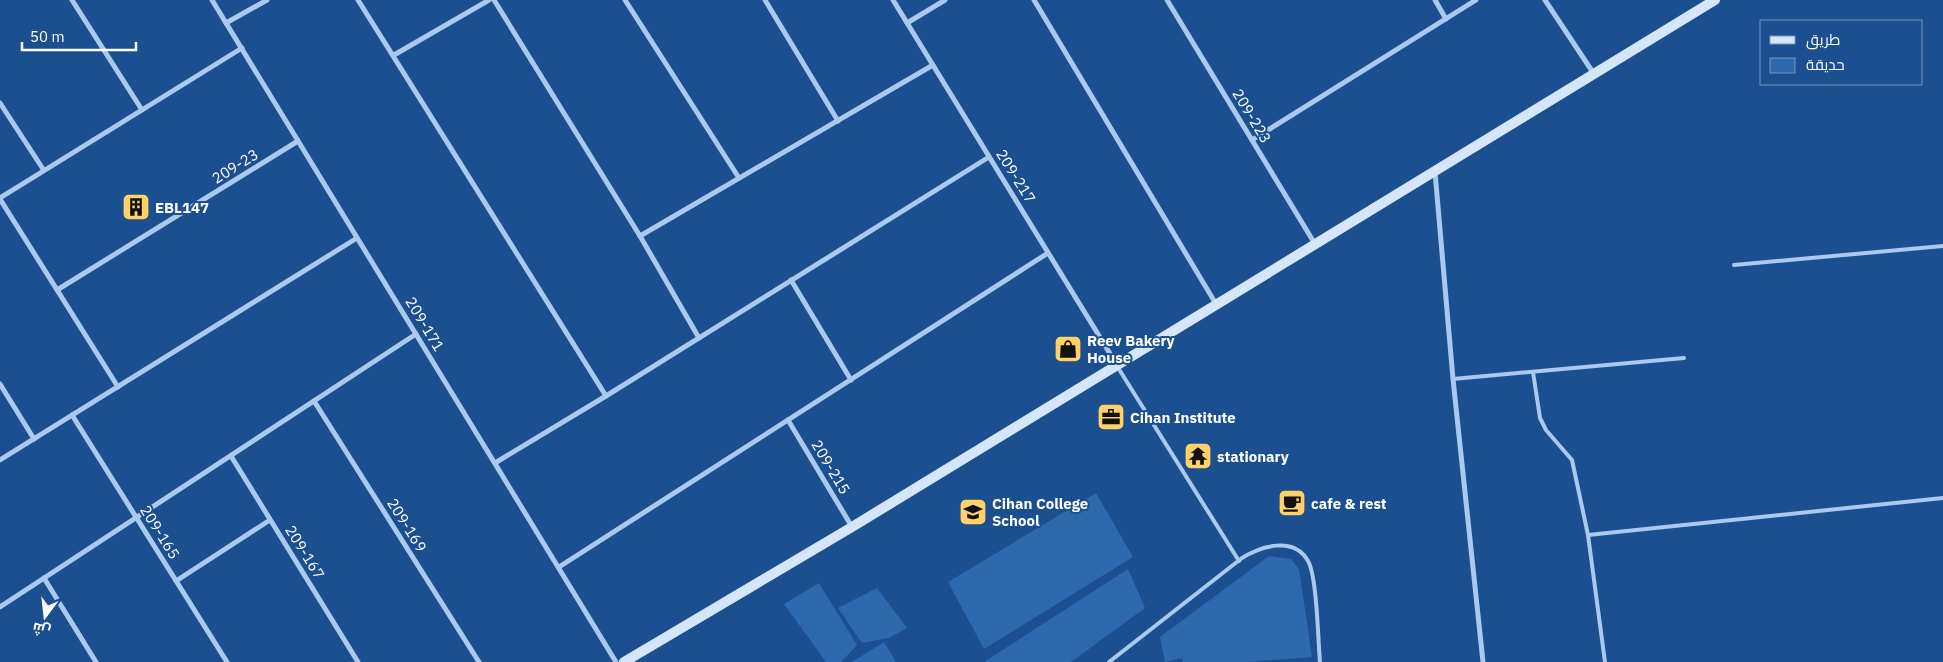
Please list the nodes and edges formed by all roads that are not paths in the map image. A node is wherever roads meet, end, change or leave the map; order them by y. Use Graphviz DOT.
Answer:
graph roads {
  1 [pos="72,0"];
  2 [pos="212,0"];
  3 [pos="267,0"];
  4 [pos="358,0"];
  5 [pos="489,0"];
  6 [pos="494,0"];
  7 [pos="625,0"];
  8 [pos="765,0"];
  9 [pos="893,0"];
  10 [pos="945,0"];
  11 [pos="1034,0"];
  12 [pos="1167,0"];
  13 [pos="1435,0"];
  14 [pos="1476,0"];
  15 [pos="1545,0"];
  16 [pos="1716,0"];
  17 [pos="1446,19"];
  18 [pos="907,22"];
  19 [pos="226,23"];
  20 [pos="242,48"];
  21 [pos="394,55"];
  22 [pos="933,65"];
  23 [pos="1594,74"];
  24 [pos="0,103"];
  25 [pos="142,110"];
  26 [pos="838,120"];
  27 [pos="1252,140"];
  28 [pos="298,141"];
  29 [pos="989,157"];
  30 [pos="43,169"];
  31 [pos="1435,171"];
  32 [pos="739,178"];
  33 [pos="0,199"];
  34 [pos="640,236"];
  35 [pos="358,238"];
  36 [pos="1315,244"];
  37 [pos="1943,246"];
  38 [pos="1048,253"];
  39 [pos="1734,265"];
  40 [pos="791,280"];
  41 [pos="57,290"];
  42 [pos="1216,305"];
  43 [pos="416,334"];
  44 [pos="699,338"];
  45 [pos="1684,358"];
  46 [pos="1117,365"];
  47 [pos="1533,372"];
  48 [pos="851,380"];
  49 [pos="1453,380"];
  50 [pos="0,384"];
  51 [pos="118,387"];
  52 [pos="606,396"];
  53 [pos="314,401"];
  54 [pos="72,416"];
  55 [pos="788,420"];
  56 [pos="34,439"];
  57 [pos="231,456"];
  58 [pos="0,460"];
  59 [pos="495,463"];
  60 [pos="1943,498"];
  61 [pos="136,518"];
  62 [pos="270,520"];
  63 [pos="852,527"];
  64 [pos="1588,535"];
  65 [pos="1239,561"];
  66 [pos="559,567"];
  67 [pos="44,578"];
  68 [pos="176,582"];
  69 [pos="0,607"];
  70 [pos="96,662"];
  71 [pos="227,662"];
  72 [pos="358,662"];
  73 [pos="479,662"];
  74 [pos="616,662"];
  75 [pos="624,662"];
  76 [pos="1109,662"];
  77 [pos="1320,662"];
  78 [pos="1483,662"];
  79 [pos="1606,662"];
  1 -- 25 [label="street"];
  2 -- 19 [label="street, 209-171"];
  3 -- 19 [label="street"];
  4 -- 21 [label="street"];
  5 -- 21 [label="street"];
  6 -- 34 [label="street"];
  7 -- 32 [label="street"];
  8 -- 26 [label="street"];
  9 -- 18 [label="street, 209-217"];
  10 -- 18 [label="street"];
  11 -- 42 [label="street"];
  12 -- 27 [label="street, 209-223"];
  13 -- 17 [label="street"];
  14 -- 17 [label="street"];
  15 -- 23 [label="street"];
  16 -- 23 [label="street"];
  17 -- 27 [label="street"];
  18 -- 22 [label="street, 209-217"];
  19 -- 20 [label="street, 209-171"];
  20 -- 25 [label="street"];
  20 -- 28 [label="street, 209-171"];
  21 -- 52 [label="street"];
  22 -- 26 [label="street"];
  22 -- 29 [label="street, 209-217"];
  23 -- 31 [label="street"];
  24 -- 30 [label="street"];
  25 -- 30 [label="street"];
  26 -- 32 [label="street"];
  27 -- 36 [label="street, 209-223"];
  28 -- 35 [label="street, 209-171"];
  28 -- 41 [label="street, 209-23"];
  29 -- 38 [label="street, 209-217"];
  29 -- 40 [label="street"];
  30 -- 33 [label="street"];
  31 -- 36 [label="street"];
  31 -- 49 [label="street"];
  32 -- 34 [label="street"];
  33 -- 41 [label="street"];
  34 -- 44 [label="street"];
  35 -- 43 [label="street, 209-171"];
  35 -- 51 [label="street"];
  36 -- 42 [label="street"];
  37 -- 39 [label="lane"];
  38 -- 46 [label="street, 209-217"];
  38 -- 48 [label="street"];
  40 -- 44 [label="street"];
  40 -- 48 [label="street"];
  41 -- 51 [label="street"];
  42 -- 46 [label="street"];
  43 -- 53 [label="street"];
  43 -- 59 [label="street, 209-171"];
  44 -- 52 [label="street"];
  45 -- 47 [label="lane"];
  46 -- 63 [label="street"];
  46 -- 65 [label="lane"];
  47 -- 49 [label="lane"];
  47 -- 64 [label="lane"];
  48 -- 55 [label="street"];
  49 -- 78 [label="street"];
  50 -- 56 [label="street"];
  51 -- 54 [label="street"];
  52 -- 59 [label="street"];
  53 -- 57 [label="street"];
  53 -- 73 [label="street, 209-169"];
  54 -- 56 [label="street"];
  54 -- 61 [label="street, 209-165"];
  55 -- 63 [label="street, 209-215"];
  55 -- 66 [label="street"];
  56 -- 58 [label="street"];
  57 -- 61 [label="street"];
  57 -- 62 [label="street, 209-167"];
  59 -- 66 [label="street, 209-171"];
  60 -- 64 [label="lane"];
  61 -- 67 [label="street"];
  61 -- 68 [label="street, 209-165"];
  62 -- 68 [label="street"];
  62 -- 72 [label="street, 209-167"];
  63 -- 75 [label="street"];
  64 -- 79 [label="lane"];
  65 -- 76 [label="lane"];
  65 -- 77 [label="lane"];
  66 -- 74 [label="street, 209-171"];
  67 -- 69 [label="street"];
  67 -- 70 [label="street"];
  68 -- 71 [label="street, 209-165"];
}
